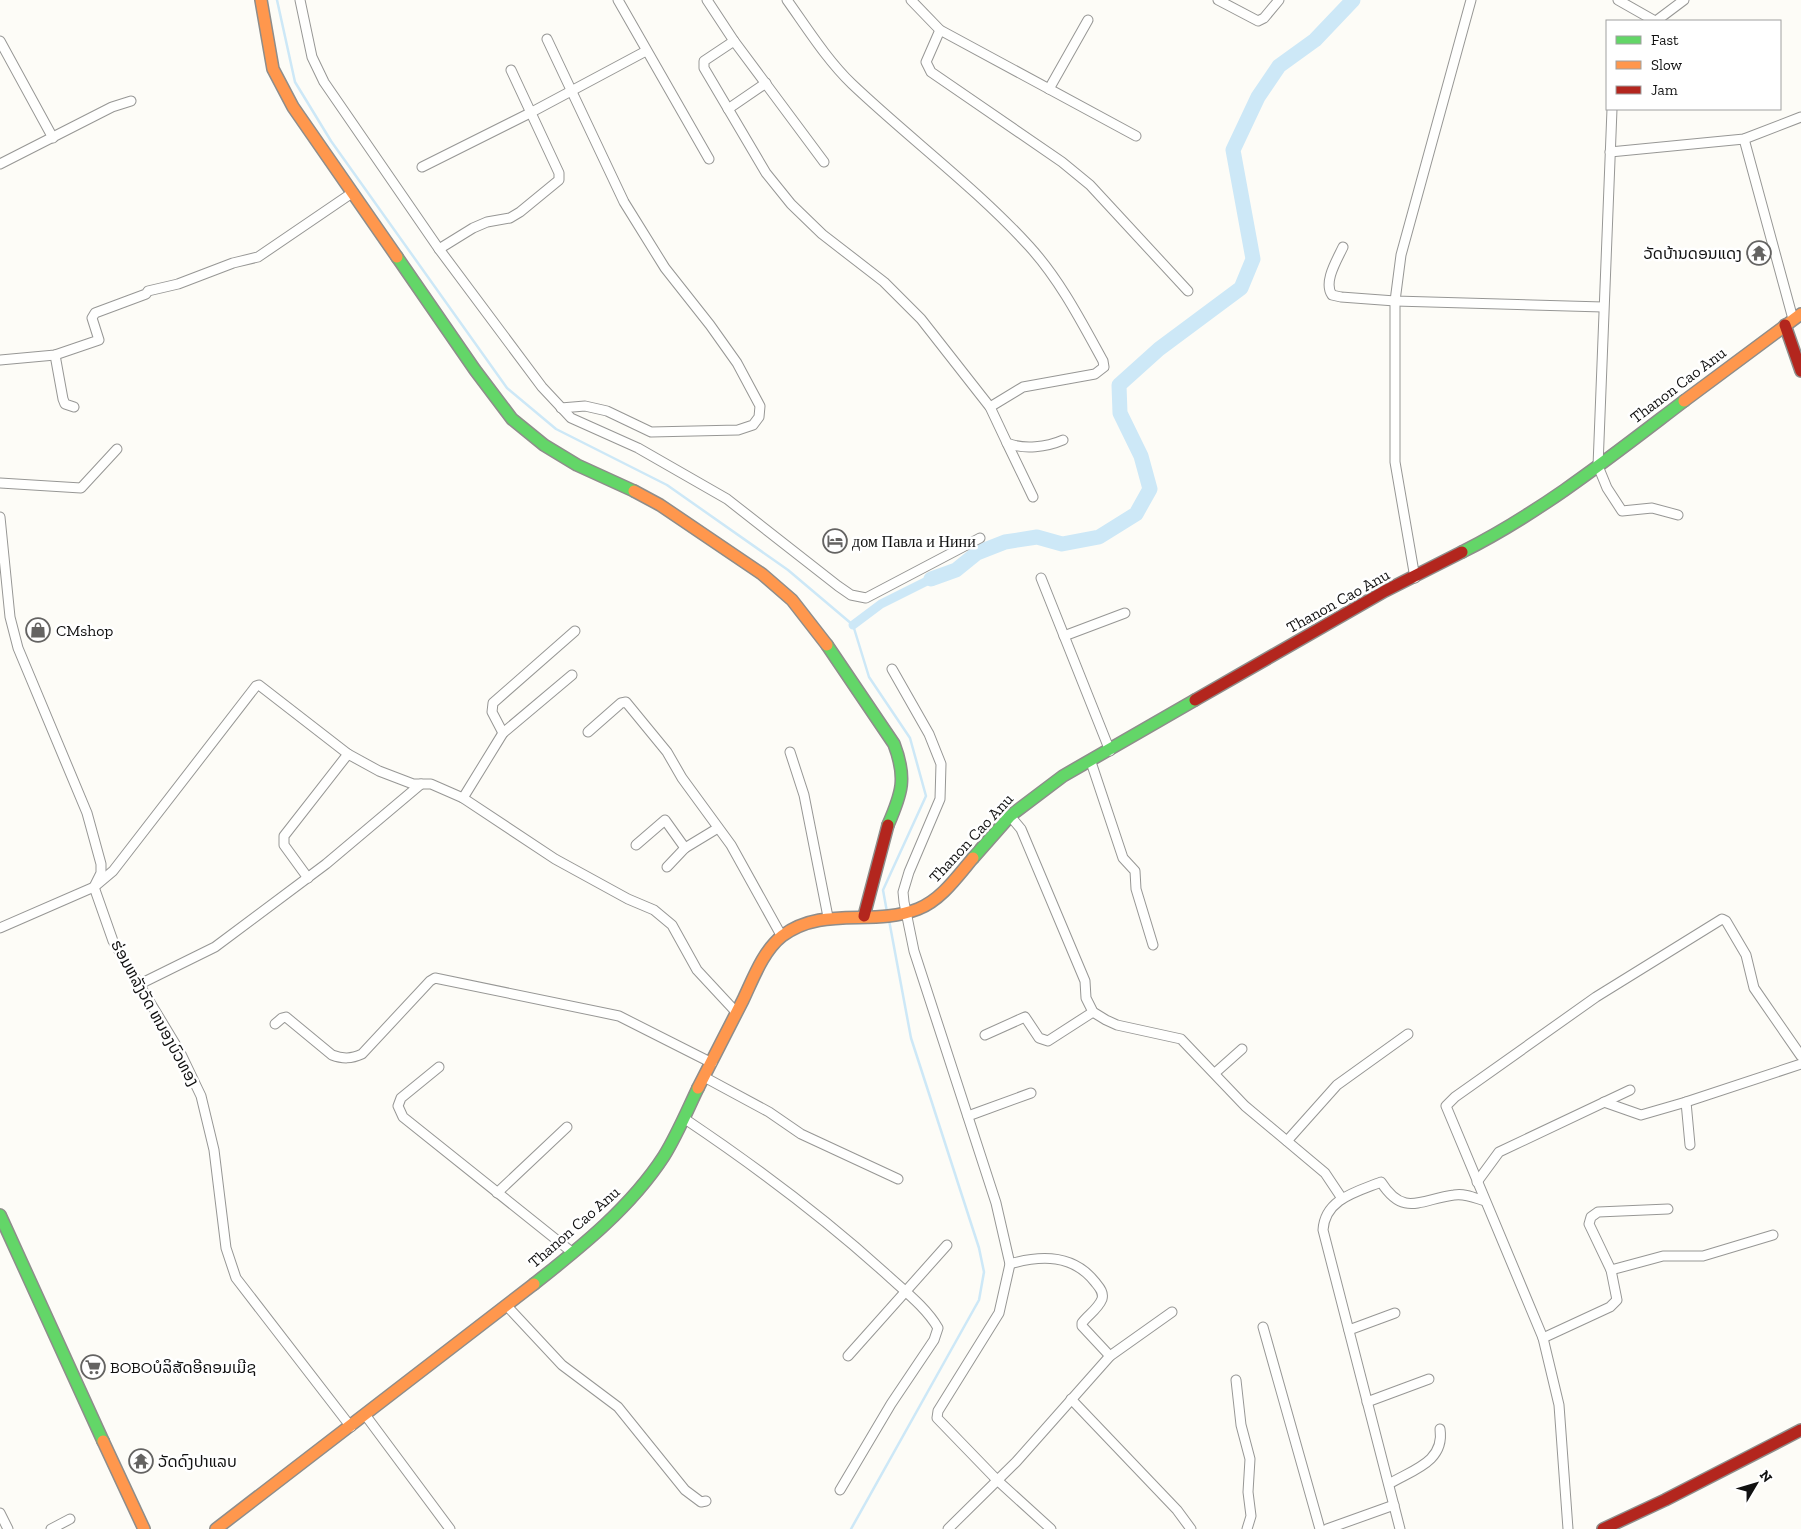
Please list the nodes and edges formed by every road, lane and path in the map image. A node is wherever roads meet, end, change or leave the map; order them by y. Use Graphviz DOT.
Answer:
graph roads {
  1 [pos="261,0"];
  2 [pos="300,0"];
  3 [pos="618,0"];
  4 [pos="707,0"];
  5 [pos="787,0"];
  6 [pos="911,0"];
  7 [pos="1218,0"];
  8 [pos="1279,0"];
  9 [pos="1471,0"];
  10 [pos="1618,0"];
  11 [pos="1684,0"];
  12 [pos="1088,20"];
  13 [pos="1653,20"];
  14 [pos="1656,20"];
  15 [pos="940,30"];
  16 [pos="547,39"];
  17 [pos="0,41"];
  18 [pos="734,41"];
  19 [pos="646,52"];
  20 [pos="510,70"];
  21 [pos="766,83"];
  22 [pos="1049,89"];
  23 [pos="572,92"];
  24 [pos="131,102"];
  25 [pos="728,109"];
  26 [pos="1612,110"];
  27 [pos="530,113"];
  28 [pos="1801,117"];
  29 [pos="1136,136"];
  30 [pos="53,138"];
  31 [pos="1744,139"];
  32 [pos="1610,152"];
  33 [pos="709,159"];
  34 [pos="824,162"];
  35 [pos="0,164"];
  36 [pos="422,167"];
  37 [pos="352,193"];
  38 [pos="1343,247"];
  39 [pos="439,249"];
  40 [pos="1188,291"];
  41 [pos="1395,302"];
  42 [pos="1603,307"];
  43 [pos="1793,319"];
  44 [pos="55,355"];
  45 [pos="0,360"];
  46 [pos="1801,371"];
  47 [pos="74,407"];
  48 [pos="990,407"];
  49 [pos="561,408"];
  50 [pos="1063,440"];
  51 [pos="1007,443"];
  52 [pos="117,449"];
  53 [pos="1598,466"];
  54 [pos="0,483"];
  55 [pos="1033,497"];
  56 [pos="1678,515"];
  57 [pos="0,517"];
  58 [pos="980,538"];
  59 [pos="1041,578"];
  60 [pos="1415,578"];
  61 [pos="1124,613"];
  62 [pos="575,631"];
  63 [pos="1064,636"];
  64 [pos="892,669"];
  65 [pos="572,675"];
  66 [pos="588,732"];
  67 [pos="503,733"];
  68 [pos="1110,751"];
  69 [pos="790,752"];
  70 [pos="348,754"];
  71 [pos="1090,762"];
  72 [pos="421,784"];
  73 [pos="463,798"];
  74 [pos="1010,816"];
  75 [pos="718,828"];
  76 [pos="636,845"];
  77 [pos="685,848"];
  78 [pos="667,867"];
  79 [pos="308,878"];
  80 [pos="94,887"];
  81 [pos="902,914"];
  82 [pos="864,916"];
  83 [pos="828,917"];
  84 [pos="0,928"];
  85 [pos="781,935"];
  86 [pos="1153,945"];
  87 [pos="140,984"];
  88 [pos="736,1012"];
  89 [pos="1093,1012"];
  90 [pos="275,1024"];
  91 [pos="1408,1034"];
  92 [pos="985,1035"];
  93 [pos="1242,1049"];
  94 [pos="1801,1056"];
  95 [pos="712,1063"];
  96 [pos="1801,1064"];
  97 [pos="439,1067"];
  98 [pos="1214,1073"];
  99 [pos="706,1078"];
  100 [pos="1630,1090"];
  101 [pos="1031,1093"];
  102 [pos="1604,1102"];
  103 [pos="1686,1102"];
  104 [pos="968,1116"];
  105 [pos="684,1119"];
  106 [pos="567,1127"];
  107 [pos="1287,1141"];
  108 [pos="1690,1145"];
  109 [pos="898,1179"];
  110 [pos="1478,1182"];
  111 [pos="497,1192"];
  112 [pos="1342,1197"];
  113 [pos="1485,1201"];
  114 [pos="1668,1209"];
  115 [pos="0,1215"];
  116 [pos="1773,1235"];
  117 [pos="947,1245"];
  118 [pos="572,1253"];
  119 [pos="1010,1264"];
  120 [pos="1611,1270"];
  121 [pos="905,1292"];
  122 [pos="506,1305"];
  123 [pos="1172,1312"];
  124 [pos="1395,1313"];
  125 [pos="1263,1327"];
  126 [pos="1349,1330"];
  127 [pos="1543,1338"];
  128 [pos="848,1356"];
  129 [pos="1110,1356"];
  130 [pos="1429,1378"];
  131 [pos="1236,1380"];
  132 [pos="1071,1399"];
  133 [pos="1367,1402"];
  134 [pos="366,1416"];
  135 [pos="351,1427"];
  136 [pos="1440,1429"];
  137 [pos="1801,1430"];
  138 [pos="997,1480"];
  139 [pos="1388,1484"];
  140 [pos="840,1490"];
  141 [pos="706,1501"];
  142 [pos="1394,1505"];
  143 [pos="0,1513"];
  144 [pos="70,1519"];
  145 [pos="8,1529"];
  146 [pos="51,1529"];
  147 [pos="144,1529"];
  148 [pos="216,1529"];
  149 [pos="450,1529"];
  150 [pos="948,1529"];
  151 [pos="1051,1529"];
  152 [pos="1191,1529"];
  153 [pos="1247,1529"];
  154 [pos="1320,1529"];
  155 [pos="1328,1529"];
  156 [pos="1400,1529"];
  157 [pos="1568,1529"];
  158 [pos="1603,1529"];
  1 -- 37 [label="street"];
  2 -- 39 [label="street"];
  3 -- 19 [label="street"];
  4 -- 18 [label="street"];
  5 -- 48 [label="street"];
  6 -- 15 [label="street"];
  7 -- 8 [label="street"];
  9 -- 41 [label="street"];
  10 -- 13 [label="street"];
  11 -- 14 [label="street"];
  12 -- 22 [label="street"];
  15 -- 22 [label="street"];
  15 -- 40 [label="street"];
  16 -- 23 [label="street"];
  17 -- 30 [label="street"];
  18 -- 21 [label="street"];
  18 -- 25 [label="street"];
  19 -- 23 [label="street"];
  19 -- 33 [label="street"];
  20 -- 27 [label="street"];
  21 -- 25 [label="street"];
  21 -- 34 [label="street"];
  22 -- 29 [label="street"];
  23 -- 27 [label="street"];
  23 -- 49 [label="street"];
  24 -- 30 [label="street"];
  25 -- 48 [label="street"];
  26 -- 32 [label="street"];
  27 -- 36 [label="street"];
  27 -- 39 [label="street"];
  28 -- 31 [label="street"];
  30 -- 35 [label="street"];
  31 -- 32 [label="street"];
  31 -- 43 [label="street"];
  32 -- 42 [label="street"];
  37 -- 44 [label="street"];
  37 -- 82 [label="street"];
  38 -- 41 [label="street"];
  39 -- 49 [label="street"];
  41 -- 42 [label="street"];
  41 -- 60 [label="street"];
  42 -- 53 [label="street"];
  43 -- 46 [label="street"];
  43 -- 53 [label="street, Thanon Cao Anu"];
  44 -- 45 [label="street"];
  44 -- 47 [label="street"];
  48 -- 51 [label="street"];
  49 -- 58 [label="street"];
  50 -- 51 [label="street"];
  51 -- 55 [label="street"];
  52 -- 54 [label="street"];
  53 -- 56 [label="street"];
  53 -- 60 [label="street, Thanon Cao Anu"];
  57 -- 80 [label="street"];
  59 -- 63 [label="street"];
  60 -- 68 [label="street, Thanon Cao Anu"];
  61 -- 63 [label="street"];
  62 -- 67 [label="street"];
  63 -- 68 [label="street"];
  64 -- 81 [label="street"];
  65 -- 67 [label="street"];
  66 -- 75 [label="street"];
  67 -- 73 [label="street"];
  68 -- 71 [label="street, Thanon Cao Anu"];
  69 -- 83 [label="street"];
  70 -- 72 [label="street"];
  70 -- 79 [label="street"];
  70 -- 80 [label="street"];
  71 -- 74 [label="street, Thanon Cao Anu"];
  71 -- 86 [label="street"];
  72 -- 73 [label="street"];
  72 -- 79 [label="street"];
  73 -- 88 [label="street"];
  74 -- 81 [label="street, Thanon Cao Anu"];
  74 -- 89 [label="street"];
  75 -- 77 [label="street"];
  75 -- 85 [label="street"];
  76 -- 77 [label="street"];
  77 -- 78 [label="street"];
  79 -- 87 [label="street"];
  80 -- 84 [label="street"];
  80 -- 87 [label="street, ຮ່ອມຫລັງວັດ ຫນອງບົວທອງ"];
  81 -- 82 [label="street, Thanon Cao Anu"];
  81 -- 104 [label="street"];
  82 -- 83 [label="street, Thanon Cao Anu"];
  83 -- 85 [label="street, Thanon Cao Anu"];
  85 -- 88 [label="street, Thanon Cao Anu"];
  87 -- 135 [label="street, ຮ່ອມຫລັງວັດ ຫນອງບົວທອງ"];
  88 -- 95 [label="street, Thanon Cao Anu"];
  89 -- 92 [label="street"];
  89 -- 98 [label="street"];
  90 -- 95 [label="street"];
  91 -- 107 [label="street"];
  93 -- 98 [label="street"];
  94 -- 110 [label="street"];
  95 -- 99 [label="street, Thanon Cao Anu"];
  96 -- 103 [label="street"];
  97 -- 111 [label="street"];
  98 -- 107 [label="street"];
  99 -- 105 [label="street, Thanon Cao Anu"];
  99 -- 109 [label="street"];
  100 -- 102 [label="street"];
  101 -- 104 [label="street"];
  102 -- 103 [label="street"];
  102 -- 110 [label="street"];
  103 -- 108 [label="street"];
  104 -- 119 [label="street"];
  105 -- 118 [label="street, Thanon Cao Anu"];
  105 -- 121 [label="street"];
  106 -- 111 [label="street"];
  107 -- 112 [label="street"];
  110 -- 113 [label="street"];
  111 -- 118 [label="street"];
  112 -- 113 [label="street"];
  112 -- 126 [label="street"];
  113 -- 127 [label="street"];
  114 -- 120 [label="street"];
  115 -- 147 [label="street"];
  116 -- 120 [label="street"];
  117 -- 121 [label="street"];
  118 -- 122 [label="street, Thanon Cao Anu"];
  119 -- 129 [label="street"];
  119 -- 138 [label="street"];
  120 -- 127 [label="street"];
  121 -- 128 [label="street"];
  121 -- 140 [label="street"];
  122 -- 134 [label="street, Thanon Cao Anu"];
  122 -- 141 [label="street"];
  123 -- 129 [label="street"];
  124 -- 126 [label="street"];
  125 -- 154 [label="street"];
  126 -- 133 [label="street"];
  127 -- 157 [label="street"];
  129 -- 132 [label="street"];
  130 -- 133 [label="street"];
  131 -- 153 [label="street"];
  132 -- 138 [label="street"];
  132 -- 152 [label="street"];
  133 -- 139 [label="street"];
  134 -- 135 [label="street, Thanon Cao Anu"];
  134 -- 149 [label="street"];
  135 -- 148 [label="street, Thanon Cao Anu"];
  136 -- 139 [label="street"];
  137 -- 158 [label="street"];
  138 -- 150 [label="street"];
  138 -- 151 [label="street"];
  139 -- 142 [label="street"];
  142 -- 155 [label="street"];
  142 -- 156 [label="street"];
  143 -- 145 [label="street"];
  144 -- 146 [label="street"];
}
